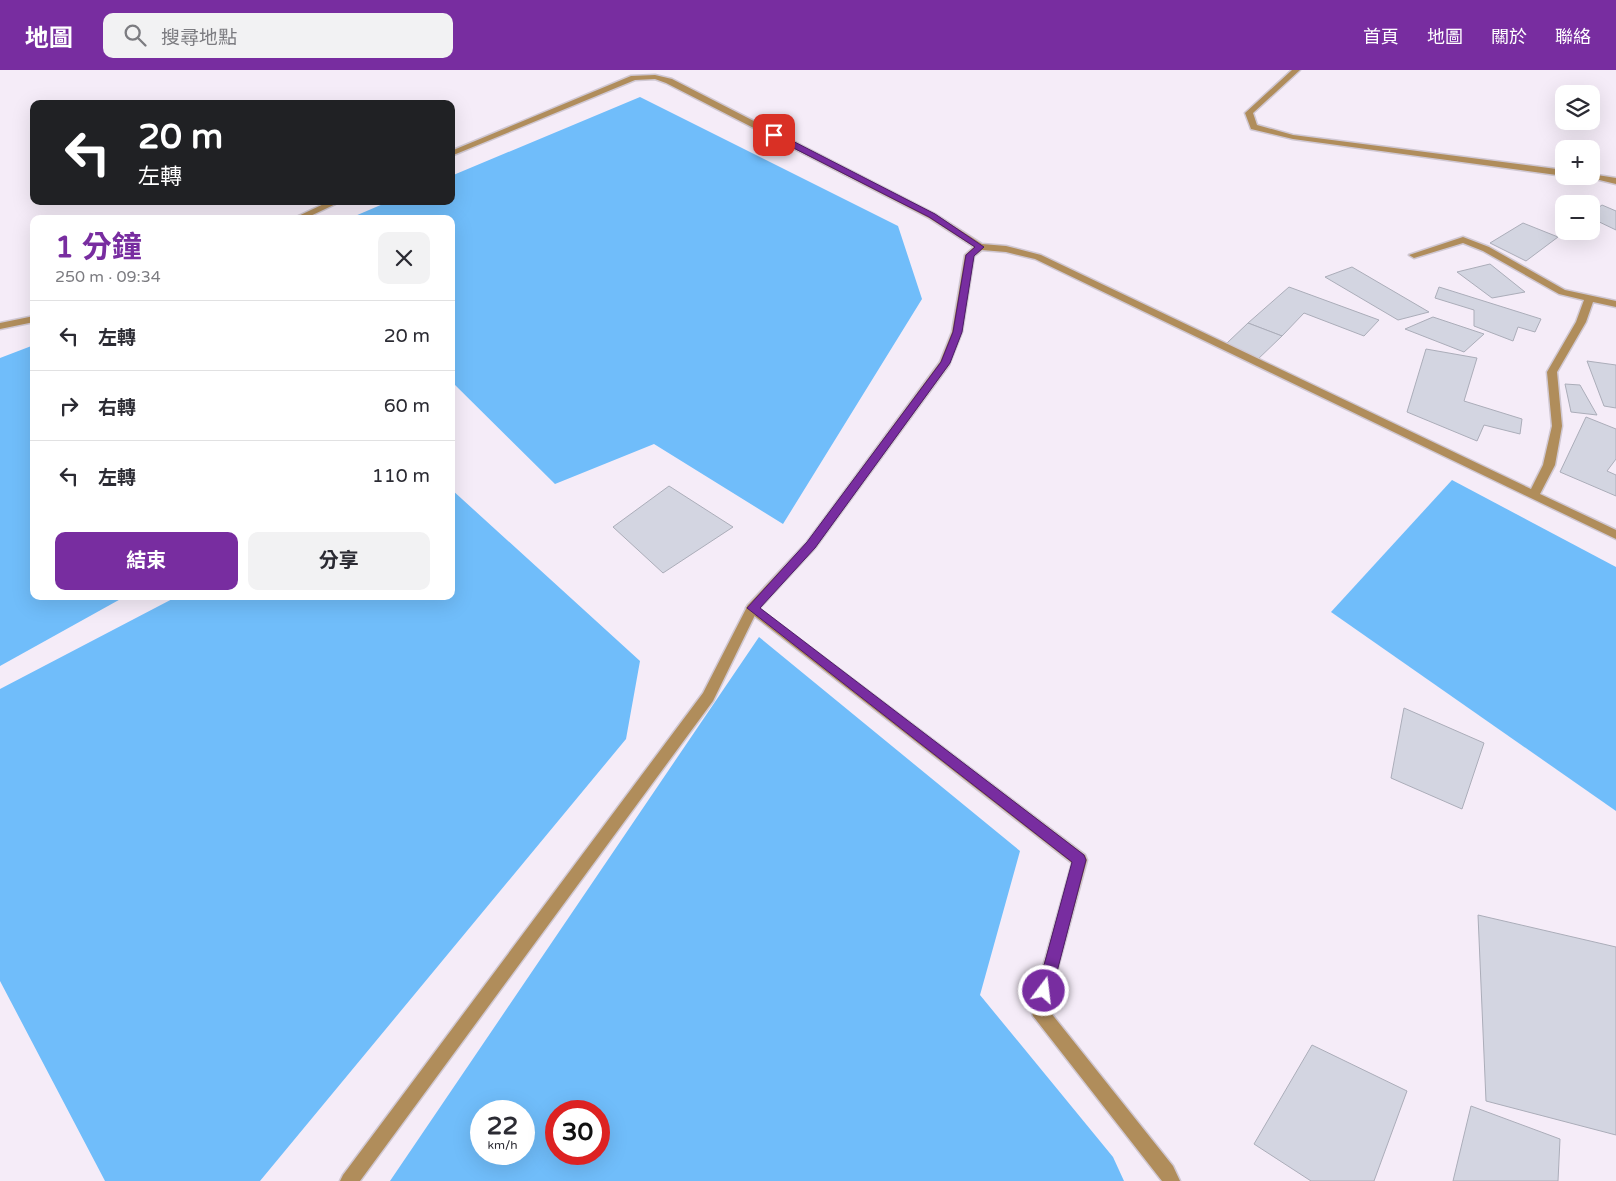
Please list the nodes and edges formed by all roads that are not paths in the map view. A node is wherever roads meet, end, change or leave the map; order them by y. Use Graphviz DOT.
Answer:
graph roads {
  1 [pos="1296,70"];
  2 [pos="455,152"];
  3 [pos="1555,171"];
  4 [pos="1600,178"];
  5 [pos="1616,181"];
  6 [pos="329,205"];
  7 [pos="305,215"];
  8 [pos="980,247"];
  9 [pos="1414,255"];
  10 [pos="1590,298"];
  11 [pos="1616,304"];
  12 [pos="30,320"];
  13 [pos="0,326"];
  14 [pos="1534,494"];
  15 [pos="1616,535"];
  16 [pos="752,608"];
  17 [pos="350,1181"];
  18 [pos="1171,1181"];
  1 -- 3 [label="street"];
  2 -- 8 [label="street"];
  4 -- 5 [label="street"];
  6 -- 7 [label="street"];
  8 -- 14 [label="street"];
  8 -- 16 [label="street"];
  9 -- 10 [label="street"];
  10 -- 11 [label="street"];
  10 -- 14 [label="street"];
  12 -- 13 [label="street"];
  14 -- 15 [label="street"];
  16 -- 17 [label="street"];
  16 -- 18 [label="street"];
}
